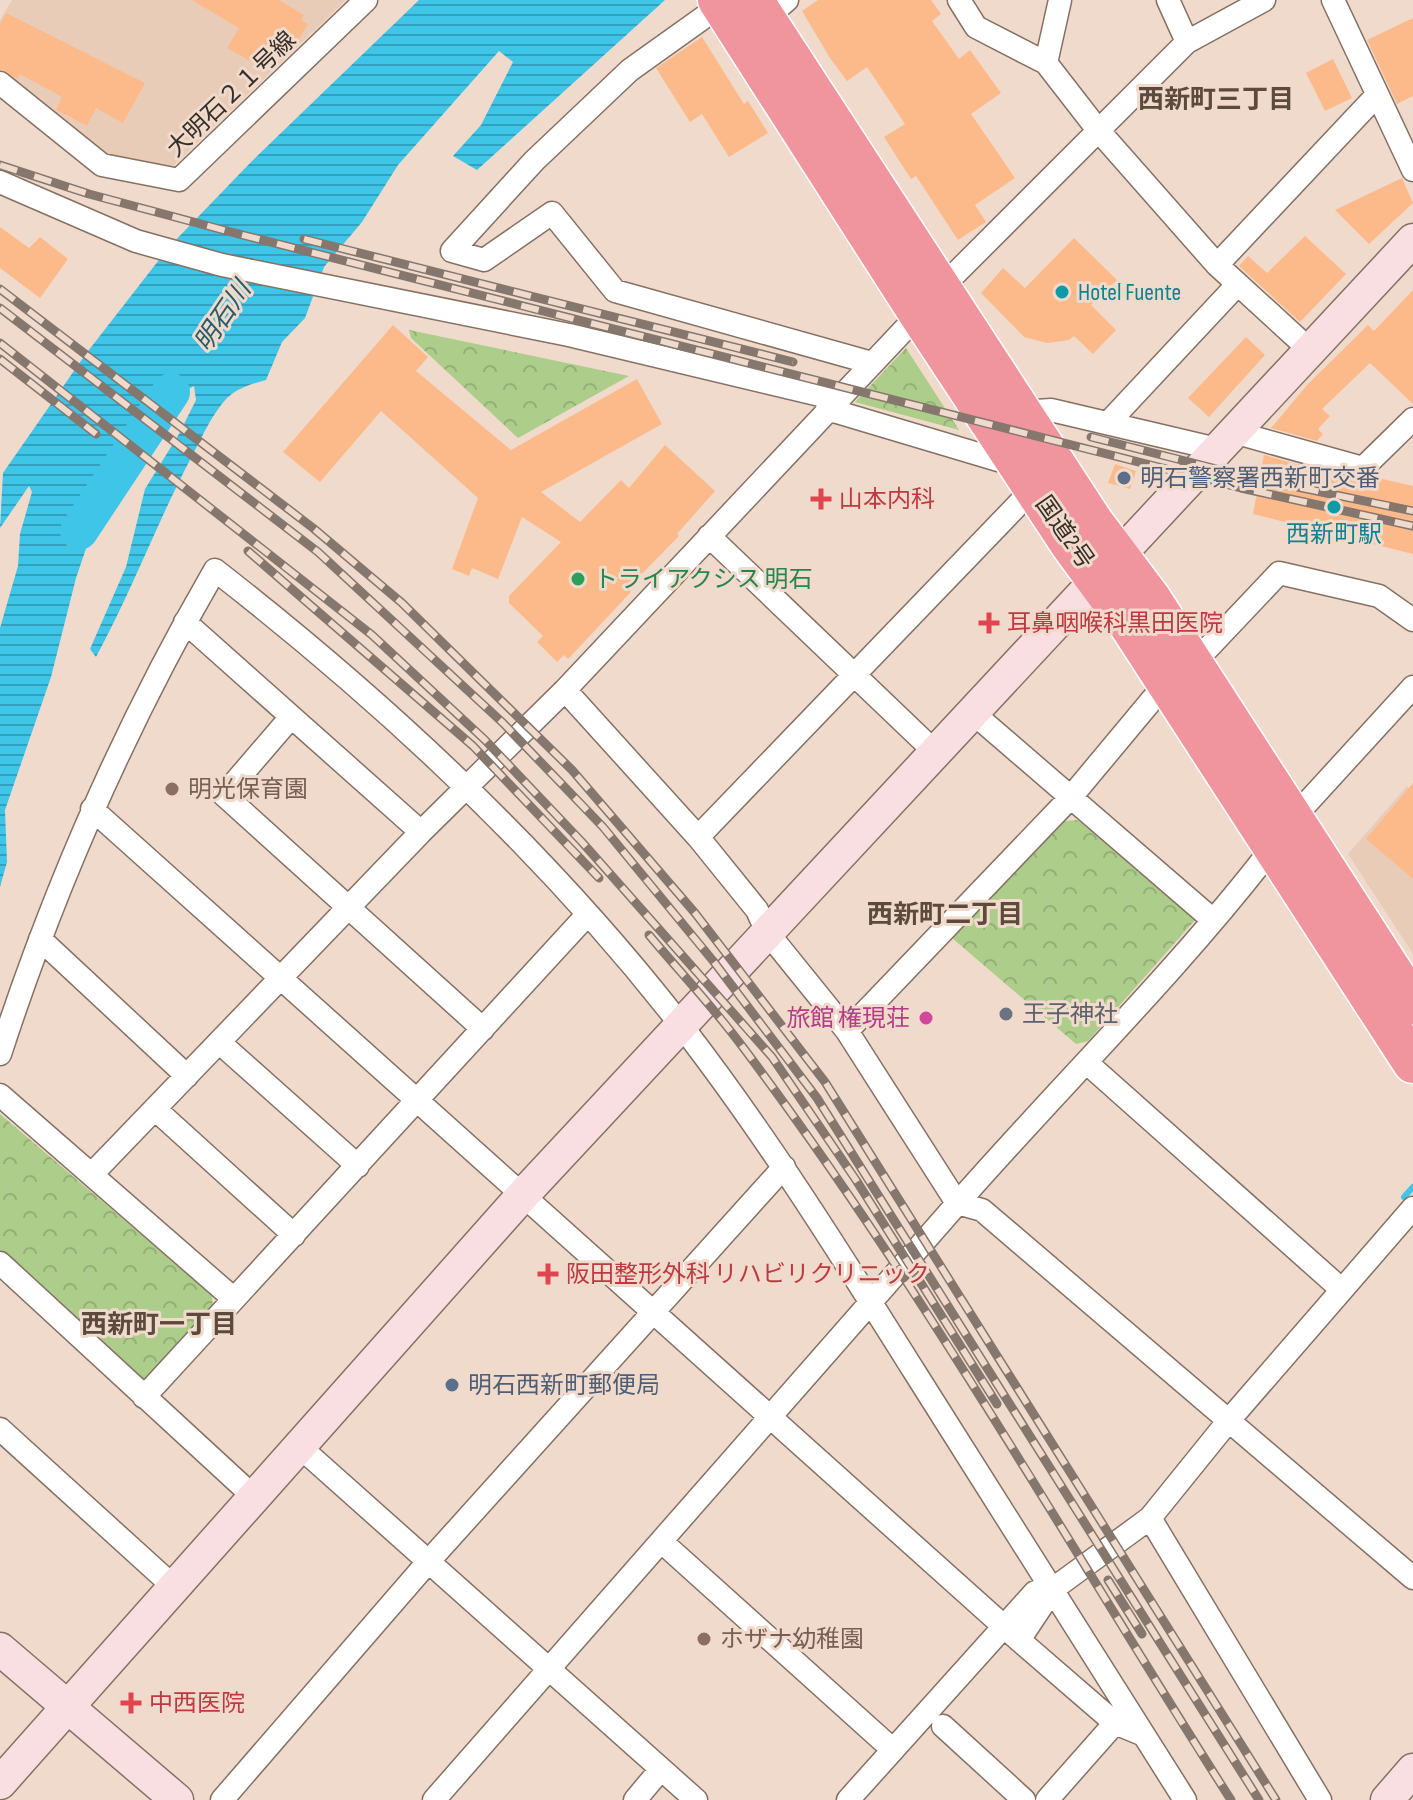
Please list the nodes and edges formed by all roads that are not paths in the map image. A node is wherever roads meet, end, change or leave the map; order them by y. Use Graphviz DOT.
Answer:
graph roads {
  1 [pos="366,0"];
  2 [pos="959,0"];
  3 [pos="1060,0"];
  4 [pos="1168,0"];
  5 [pos="1264,0"];
  6 [pos="1333,0"];
  7 [pos="749,5"];
  8 [pos="1187,42"];
  9 [pos="1046,63"];
  10 [pos="0,83"];
  11 [pos="1377,95"];
  12 [pos="1098,130"];
  13 [pos="1413,170"];
  14 [pos="0,182"];
  15 [pos="1413,240"];
  16 [pos="1217,265"];
  17 [pos="1237,285"];
  18 [pos="930,301"];
  19 [pos="1311,351"];
  20 [pos="872,363"];
  21 [pos="832,404"];
  22 [pos="1021,412"];
  23 [pos="1413,419"];
  24 [pos="1108,423"];
  25 [pos="1229,441"];
  26 [pos="1012,455"];
  27 [pos="1034,488"];
  28 [pos="709,536"];
  29 [pos="1108,566"];
  30 [pos="1413,620"];
  31 [pos="185,622"];
  32 [pos="1179,674"];
  33 [pos="853,678"];
  34 [pos="1413,687"];
  35 [pos="565,690"];
  36 [pos="973,713"];
  37 [pos="291,717"];
  38 [pos="936,753"];
  39 [pos="465,787"];
  40 [pos="1071,797"];
  41 [pos="92,809"];
  42 [pos="421,832"];
  43 [pos="1284,832"];
  44 [pos="698,837"];
  45 [pos="348,909"];
  46 [pos="587,915"];
  47 [pos="1213,920"];
  48 [pos="767,932"];
  49 [pos="40,939"];
  50 [pos="281,980"];
  51 [pos="1413,1004"];
  52 [pos="682,1027"];
  53 [pos="483,1029"];
  54 [pos="847,1031"];
  55 [pos="220,1043"];
  56 [pos="0,1054"];
  57 [pos="1087,1063"];
  58 [pos="1413,1063"];
  59 [pos="187,1076"];
  60 [pos="0,1095"];
  61 [pos="417,1102"];
  62 [pos="155,1109"];
  63 [pos="358,1166"];
  64 [pos="784,1167"];
  65 [pos="93,1173"];
  66 [pos="521,1197"];
  67 [pos="957,1203"];
  68 [pos="1413,1208"];
  69 [pos="294,1235"];
  70 [pos="0,1263"];
  71 [pos="1341,1289"];
  72 [pos="234,1299"];
  73 [pos="871,1302"];
  74 [pos="653,1311"];
  75 [pos="144,1397"];
  76 [pos="771,1417"];
  77 [pos="1230,1419"];
  78 [pos="0,1429"];
  79 [pos="300,1447"];
  80 [pos="254,1497"];
  81 [pos="1150,1518"];
  82 [pos="663,1543"];
  83 [pos="428,1562"];
  84 [pos="1413,1578"];
  85 [pos="174,1587"];
  86 [pos="1053,1589"];
  87 [pos="1011,1632"];
  88 [pos="0,1649"];
  89 [pos="549,1670"];
  90 [pos="68,1706"];
  91 [pos="1115,1723"];
  92 [pos="943,1726"];
  93 [pos="1144,1735"];
  94 [pos="892,1749"];
  95 [pos="661,1769"];
  96 [pos="1413,1770"];
  97 [pos="0,1783"];
  98 [pos="177,1800"];
  99 [pos="222,1800"];
  100 [pos="434,1800"];
  101 [pos="635,1800"];
  102 [pos="696,1800"];
  103 [pos="848,1800"];
  104 [pos="1024,1800"];
  105 [pos="1047,1800"];
  106 [pos="1185,1800"];
  107 [pos="1320,1800"];
  108 [pos="1387,1800"];
  1 -- 10 [label="street, 大明石２１号線"];
  2 -- 9 [label="street"];
  3 -- 9 [label="street"];
  4 -- 8 [label="street"];
  5 -- 8 [label="street"];
  6 -- 11 [label="street"];
  7 -- 18 [label="highway, 国道2号"];
  7 -- 20 [label="street"];
  8 -- 12 [label="street"];
  9 -- 12 [label="street"];
  11 -- 13 [label="street"];
  11 -- 16 [label="street"];
  12 -- 16 [label="street"];
  12 -- 18 [label="street"];
  14 -- 21 [label="street"];
  15 -- 19 [label="street"];
  16 -- 17 [label="street"];
  17 -- 19 [label="street"];
  17 -- 24 [label="street"];
  18 -- 20 [label="street"];
  18 -- 22 [label="highway, 国道2号"];
  18 -- 26 [label="highway, 国道2号"];
  19 -- 25 [label="street"];
  20 -- 21 [label="street"];
  21 -- 26 [label="street"];
  21 -- 28 [label="street"];
  22 -- 24 [label="street"];
  22 -- 29 [label="highway, 国道2号"];
  23 -- 25 [label="street"];
  24 -- 25 [label="street"];
  25 -- 29 [label="street"];
  26 -- 27 [label="highway, 国道2号"];
  27 -- 29 [label="highway, 国道2号"];
  27 -- 33 [label="street"];
  28 -- 33 [label="street"];
  28 -- 35 [label="street"];
  29 -- 32 [label="highway, 国道2号"];
  29 -- 36 [label="street"];
  30 -- 32 [label="street"];
  31 -- 37 [label="street"];
  31 -- 39 [label="street"];
  31 -- 41 [label="street"];
  32 -- 40 [label="street"];
  32 -- 43 [label="highway, 国道2号"];
  33 -- 38 [label="street"];
  33 -- 44 [label="street"];
  34 -- 43 [label="street"];
  35 -- 39 [label="street"];
  35 -- 44 [label="street"];
  36 -- 38 [label="street"];
  36 -- 40 [label="street"];
  37 -- 42 [label="street"];
  37 -- 45 [label="street"];
  38 -- 48 [label="street"];
  39 -- 42 [label="street"];
  39 -- 46 [label="street"];
  40 -- 47 [label="street"];
  40 -- 54 [label="street"];
  41 -- 49 [label="street"];
  41 -- 50 [label="street"];
  42 -- 45 [label="street"];
  43 -- 47 [label="street"];
  43 -- 51 [label="highway, 国道2号"];
  43 -- 58 [label="highway, 国道2号"];
  44 -- 48 [label="street"];
  45 -- 50 [label="street"];
  45 -- 53 [label="street"];
  46 -- 52 [label="street"];
  46 -- 53 [label="street"];
  47 -- 57 [label="street"];
  48 -- 52 [label="street"];
  48 -- 54 [label="street"];
  49 -- 56 [label="street"];
  49 -- 59 [label="street"];
  50 -- 55 [label="street"];
  50 -- 61 [label="street"];
  52 -- 64 [label="street"];
  52 -- 66 [label="street"];
  53 -- 61 [label="street"];
  54 -- 67 [label="street"];
  55 -- 59 [label="street"];
  55 -- 63 [label="street"];
  57 -- 67 [label="street"];
  57 -- 71 [label="street"];
  59 -- 62 [label="street"];
  60 -- 65 [label="street"];
  61 -- 63 [label="street"];
  61 -- 66 [label="street"];
  62 -- 65 [label="street"];
  62 -- 69 [label="street"];
  63 -- 69 [label="street"];
  64 -- 73 [label="street"];
  64 -- 74 [label="street"];
  65 -- 72 [label="street"];
  66 -- 74 [label="street"];
  66 -- 79 [label="street"];
  67 -- 73 [label="street"];
  67 -- 77 [label="street"];
  68 -- 71 [label="street"];
  69 -- 72 [label="street"];
  70 -- 75 [label="street"];
  71 -- 77 [label="street"];
  72 -- 75 [label="street"];
  73 -- 76 [label="street"];
  73 -- 86 [label="street"];
  74 -- 76 [label="street"];
  74 -- 83 [label="street"];
  75 -- 80 [label="street"];
  76 -- 82 [label="street"];
  76 -- 87 [label="street"];
  77 -- 81 [label="street"];
  77 -- 84 [label="street"];
  78 -- 85 [label="street"];
  79 -- 80 [label="street"];
  79 -- 83 [label="street"];
  80 -- 85 [label="street"];
  81 -- 86 [label="street"];
  81 -- 107 [label="street"];
  82 -- 89 [label="street"];
  82 -- 94 [label="street"];
  83 -- 89 [label="street"];
  83 -- 99 [label="street"];
  85 -- 90 [label="street"];
  86 -- 87 [label="street"];
  86 -- 93 [label="street"];
  87 -- 91 [label="street"];
  87 -- 94 [label="street"];
  88 -- 90 [label="street"];
  89 -- 95 [label="street"];
  89 -- 100 [label="street"];
  90 -- 97 [label="street"];
  90 -- 98 [label="street"];
  91 -- 93 [label="street"];
  91 -- 105 [label="street"];
  92 -- 104 [label="street"];
  93 -- 106 [label="street"];
  94 -- 103 [label="street"];
  95 -- 101 [label="street"];
  95 -- 102 [label="street"];
  96 -- 108 [label="street"];
}
